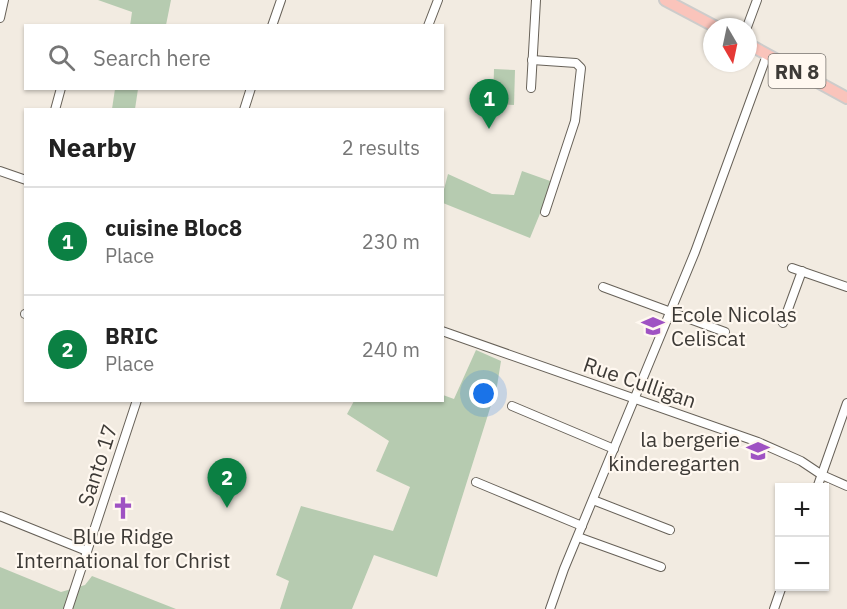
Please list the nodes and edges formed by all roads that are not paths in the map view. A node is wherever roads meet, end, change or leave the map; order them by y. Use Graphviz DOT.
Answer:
graph roads {
  1 [pos="4,0"];
  2 [pos="281,0"];
  3 [pos="438,0"];
  4 [pos="536,0"];
  5 [pos="665,0"];
  6 [pos="757,0"];
  7 [pos="0,18"];
  8 [pos="750,18"];
  9 [pos="703,20"];
  10 [pos="273,24"];
  11 [pos="429,24"];
  12 [pos="757,49"];
  13 [pos="767,55"];
  14 [pos="532,60"];
  15 [pos="531,88"];
  16 [pos="60,90"];
  17 [pos="250,90"];
  18 [pos="847,98"];
  19 [pos="56,108"];
  20 [pos="245,108"];
  21 [pos="0,171"];
  22 [pos="24,179"];
  23 [pos="545,212"];
  24 [pos="792,268"];
  25 [pos="802,271"];
  26 [pos="603,287"];
  27 [pos="847,287"];
  28 [pos="670,312"];
  29 [pos="783,323"];
  30 [pos="444,332"];
  31 [pos="725,332"];
  32 [pos="635,398"];
  33 [pos="136,402"];
  34 [pos="847,403"];
  35 [pos="512,406"];
  36 [pos="614,449"];
  37 [pos="822,475"];
  38 [pos="476,482"];
  39 [pos="819,483"];
  40 [pos="847,486"];
  41 [pos="593,500"];
  42 [pos="0,516"];
  43 [pos="582,526"];
  44 [pos="670,530"];
  45 [pos="578,537"];
  46 [pos="87,551"];
  47 [pos="661,567"];
  48 [pos="780,591"];
  49 [pos="68,609"];
  50 [pos="550,609"];
  51 [pos="774,609"];
  1 -- 7 [label="street"];
  2 -- 10 [label="street"];
  3 -- 11 [label="street"];
  4 -- 14 [label="street"];
  5 -- 9 [label="main road"];
  6 -- 8 [label="street"];
  12 -- 13 [label="main road, RN 8"];
  13 -- 18 [label="main road, RN 8"];
  13 -- 28 [label="street"];
  14 -- 15 [label="street"];
  14 -- 23 [label="street"];
  16 -- 19 [label="street"];
  17 -- 20 [label="street"];
  21 -- 22 [label="street"];
  24 -- 25 [label="street"];
  25 -- 27 [label="street"];
  25 -- 29 [label="street"];
  26 -- 28 [label="street"];
  28 -- 31 [label="street"];
  28 -- 32 [label="street"];
  30 -- 32 [label="street, Rue Culligan"];
  32 -- 36 [label="street"];
  32 -- 37 [label="street, Rue Culligan"];
  33 -- 46 [label="street, Santo 17"];
  34 -- 37 [label="street"];
  35 -- 36 [label="street"];
  36 -- 41 [label="street"];
  37 -- 39 [label="street"];
  37 -- 40 [label="street, Rue Culligan"];
  38 -- 43 [label="street"];
  41 -- 43 [label="street"];
  41 -- 44 [label="street"];
  42 -- 46 [label="street"];
  43 -- 45 [label="street"];
  45 -- 47 [label="street"];
  45 -- 50 [label="street"];
  46 -- 49 [label="street, Santo 17"];
  48 -- 51 [label="street"];
}
